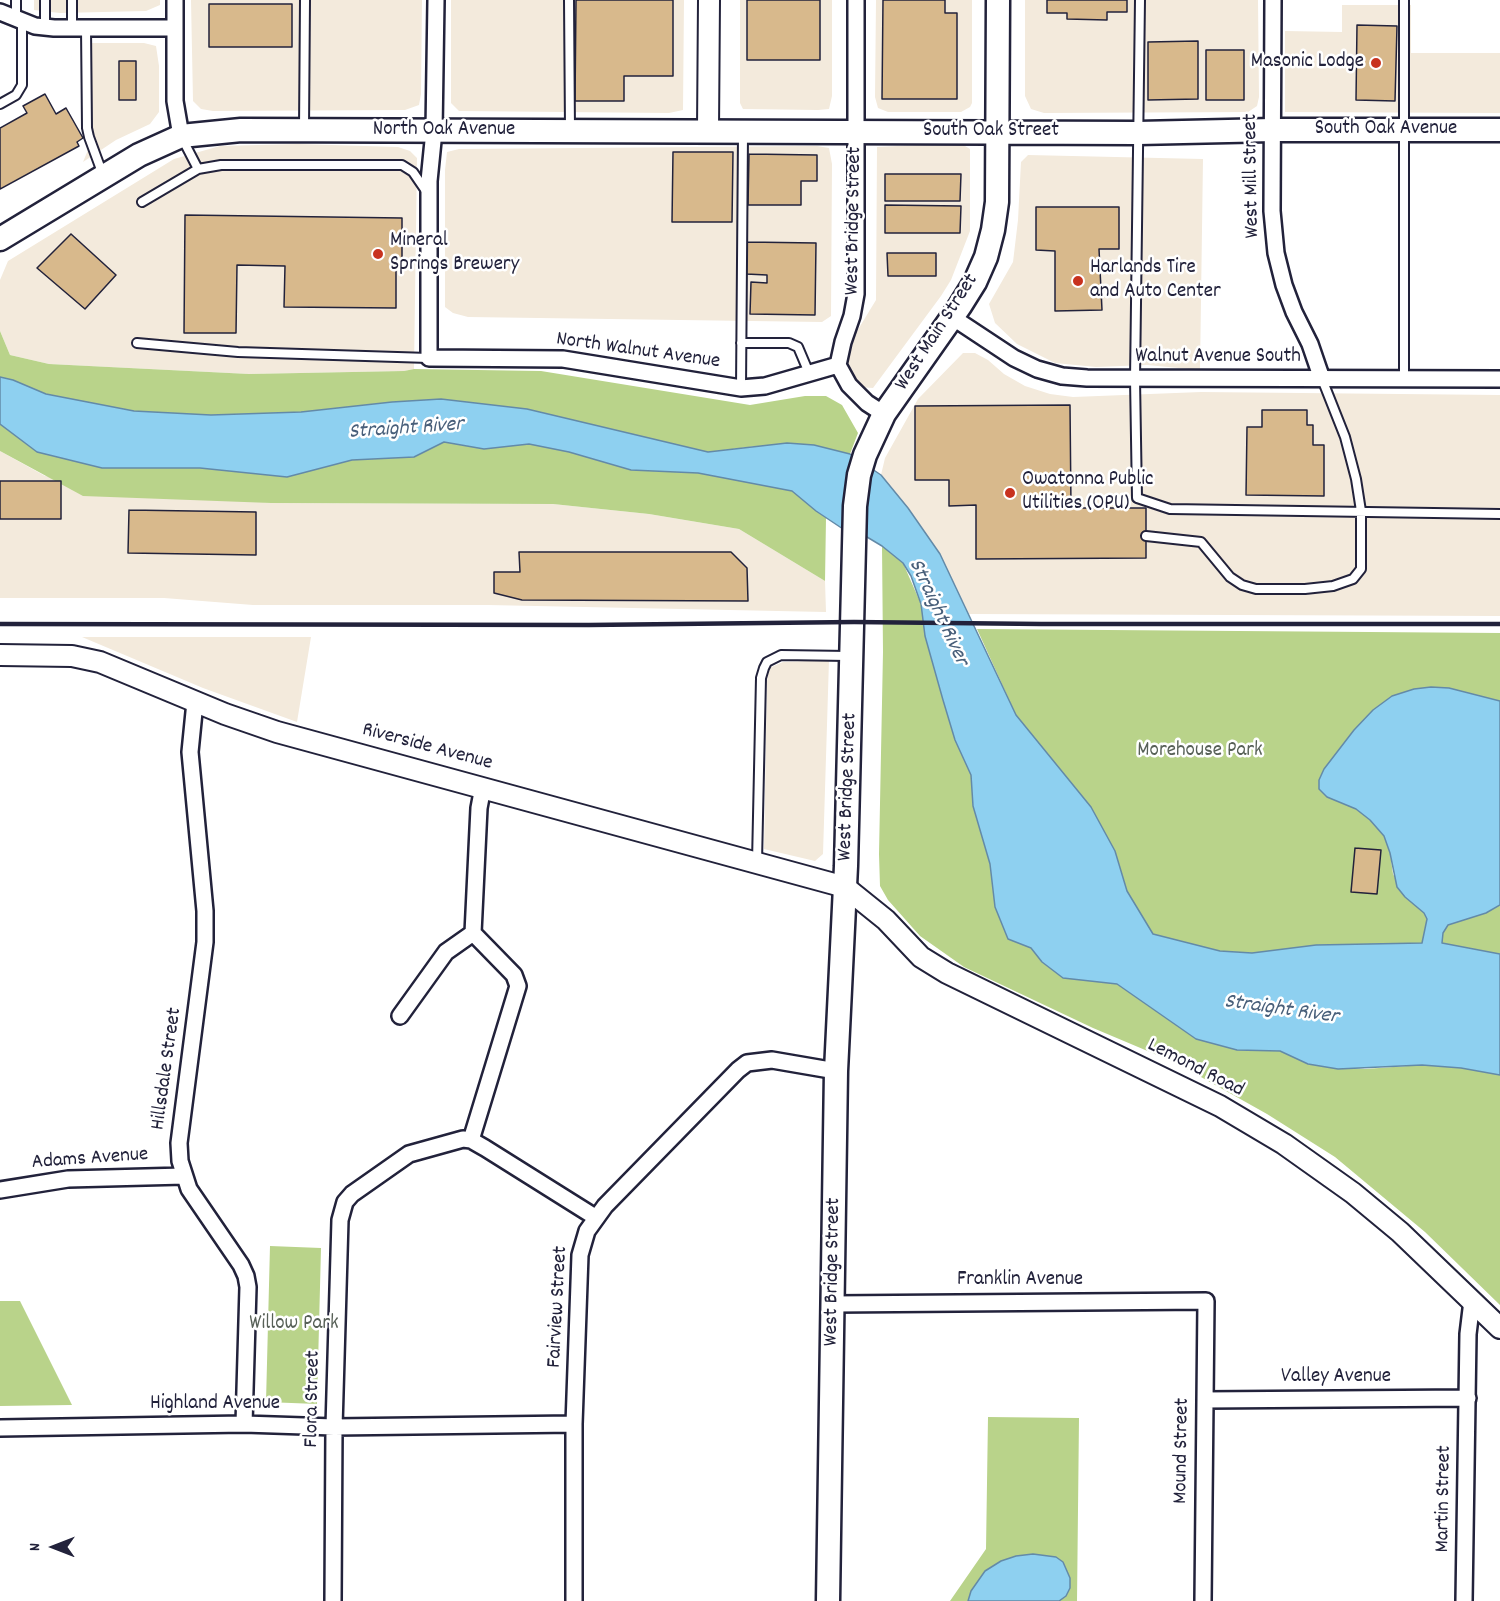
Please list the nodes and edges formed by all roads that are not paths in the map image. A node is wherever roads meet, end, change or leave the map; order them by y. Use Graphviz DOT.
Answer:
graph roads {
  1 [pos="16,0"];
  2 [pos="45,0"];
  3 [pos="72,0"];
  4 [pos="175,0"];
  5 [pos="305,0"];
  6 [pos="436,0"];
  7 [pos="569,0"];
  8 [pos="709,0"];
  9 [pos="856,0"];
  10 [pos="998,0"];
  11 [pos="1140,0"];
  12 [pos="1273,0"];
  13 [pos="1404,0"];
  14 [pos="0,12"];
  15 [pos="19,21"];
  16 [pos="45,27"];
  17 [pos="79,28"];
  18 [pos="175,28"];
  19 [pos="0,104"];
  20 [pos="304,130"];
  21 [pos="708,130"];
  22 [pos="1273,130"];
  23 [pos="1403,130"];
  24 [pos="1500,130"];
  25 [pos="434,131"];
  26 [pos="570,131"];
  27 [pos="743,131"];
  28 [pos="857,132"];
  29 [pos="998,132"];
  30 [pos="1138,133"];
  31 [pos="181,136"];
  32 [pos="198,169"];
  33 [pos="104,176"];
  34 [pos="429,194"];
  35 [pos="142,202"];
  36 [pos="0,239"];
  37 [pos="952,317"];
  38 [pos="137,343"];
  39 [pos="741,343"];
  40 [pos="429,358"];
  41 [pos="838,365"];
  42 [pos="808,373"];
  43 [pos="1135,378"];
  44 [pos="1322,379"];
  45 [pos="1404,379"];
  46 [pos="1500,379"];
  47 [pos="741,388"];
  48 [pos="885,414"];
  49 [pos="1361,513"];
  50 [pos="1500,514"];
  51 [pos="1146,536"];
  52 [pos="0,655"];
  53 [pos="853,656"];
  54 [pos="195,702"];
  55 [pos="483,788"];
  56 [pos="757,862"];
  57 [pos="845,887"];
  58 [pos="473,933"];
  59 [pos="400,1016"];
  60 [pos="836,1071"];
  61 [pos="471,1140"];
  62 [pos="184,1176"];
  63 [pos="0,1190"];
  64 [pos="595,1217"];
  65 [pos="1206,1301"];
  66 [pos="1472,1301"];
  67 [pos="834,1304"];
  68 [pos="1500,1328"];
  69 [pos="1468,1398"];
  70 [pos="1205,1400"];
  71 [pos="244,1424"];
  72 [pos="574,1424"];
  73 [pos="334,1427"];
  74 [pos="0,1428"];
  75 [pos="333,1601"];
  76 [pos="574,1601"];
  77 [pos="828,1601"];
  78 [pos="1203,1601"];
  79 [pos="1464,1601"];
  1 -- 15 [label="lane"];
  2 -- 16 [label="lane"];
  3 -- 17 [label="lane"];
  4 -- 18 [label="street"];
  5 -- 20 [label="lane"];
  6 -- 25 [label="street"];
  7 -- 26 [label="lane"];
  8 -- 21 [label="street"];
  9 -- 28 [label="street, West Bridge Street"];
  10 -- 29 [label="main road, West Main Street"];
  11 -- 30 [label="lane"];
  12 -- 22 [label="street, West Mill Street"];
  13 -- 23 [label="lane"];
  14 -- 15 [label="street"];
  15 -- 16 [label="street"];
  15 -- 19 [label="lane"];
  16 -- 17 [label="street"];
  17 -- 18 [label="street"];
  17 -- 33 [label="lane"];
  18 -- 31 [label="street"];
  20 -- 25 [label="main road, North Oak Avenue"];
  20 -- 31 [label="main road, North Oak Avenue"];
  21 -- 26 [label="main road, North Oak Avenue"];
  21 -- 27 [label="main road, South Oak Street"];
  22 -- 23 [label="main road, South Oak Avenue"];
  22 -- 30 [label="main road, South Oak Street"];
  22 -- 44 [label="street, West Mill Street"];
  23 -- 24 [label="main road, South Oak Avenue"];
  23 -- 45 [label="lane"];
  25 -- 26 [label="main road, North Oak Avenue"];
  25 -- 34 [label="street"];
  27 -- 28 [label="main road, South Oak Street"];
  27 -- 39 [label="lane"];
  28 -- 29 [label="main road, South Oak Street"];
  28 -- 41 [label="street, West Bridge Street"];
  29 -- 30 [label="main road, South Oak Street"];
  29 -- 37 [label="main road, West Main Street"];
  30 -- 43 [label="lane"];
  31 -- 32 [label="lane"];
  31 -- 33 [label="main road, North Oak Avenue"];
  32 -- 34 [label="lane"];
  32 -- 35 [label="lane"];
  33 -- 36 [label="main road, North Oak Avenue"];
  34 -- 40 [label="street"];
  37 -- 43 [label="street, Walnut Avenue South"];
  37 -- 48 [label="main road, West Main Street"];
  38 -- 40 [label="lane"];
  39 -- 42 [label="lane"];
  39 -- 47 [label="lane"];
  40 -- 47 [label="street, North Walnut Avenue"];
  41 -- 42 [label="street, North Walnut Avenue"];
  41 -- 48 [label="street"];
  42 -- 47 [label="street, North Walnut Avenue"];
  43 -- 44 [label="street, Walnut Avenue South"];
  43 -- 49 [label="lane"];
  44 -- 45 [label="street, Walnut Avenue South"];
  44 -- 49 [label="lane"];
  45 -- 46 [label="street, Walnut Avenue South"];
  48 -- 53 [label="main road, West Bridge Street"];
  49 -- 50 [label="lane"];
  49 -- 51 [label="lane"];
  52 -- 54 [label="street, Riverside Avenue"];
  53 -- 56 [label="lane"];
  53 -- 57 [label="main road, West Bridge Street"];
  54 -- 55 [label="street, Riverside Avenue"];
  54 -- 62 [label="street, Hillsdale Street"];
  55 -- 56 [label="street, Riverside Avenue"];
  55 -- 58 [label="street"];
  56 -- 57 [label="street, Riverside Avenue"];
  57 -- 60 [label="main road, West Bridge Street"];
  57 -- 66 [label="street, Lemond Road"];
  58 -- 59 [label="street"];
  58 -- 61 [label="street"];
  60 -- 64 [label="street, Fairview Street"];
  60 -- 67 [label="main road, West Bridge Street"];
  61 -- 64 [label="street"];
  61 -- 73 [label="street, Flora Street"];
  62 -- 63 [label="street, Adams Avenue"];
  62 -- 71 [label="street, Hillsdale Street"];
  64 -- 72 [label="street, Fairview Street"];
  65 -- 67 [label="street, Franklin Avenue"];
  65 -- 70 [label="street, Mound Street"];
  66 -- 68 [label="street, Lemond Road"];
  66 -- 69 [label="street, Martin Street"];
  67 -- 77 [label="main road, West Bridge Street"];
  69 -- 70 [label="street, Valley Avenue"];
  69 -- 79 [label="street, Martin Street"];
  70 -- 78 [label="street, Mound Street"];
  71 -- 73 [label="street, Highland Avenue"];
  71 -- 74 [label="street, Highland Avenue"];
  72 -- 73 [label="street, Highland Avenue"];
  72 -- 76 [label="street, Fairview Street"];
  73 -- 75 [label="street, Flora Street"];
}
